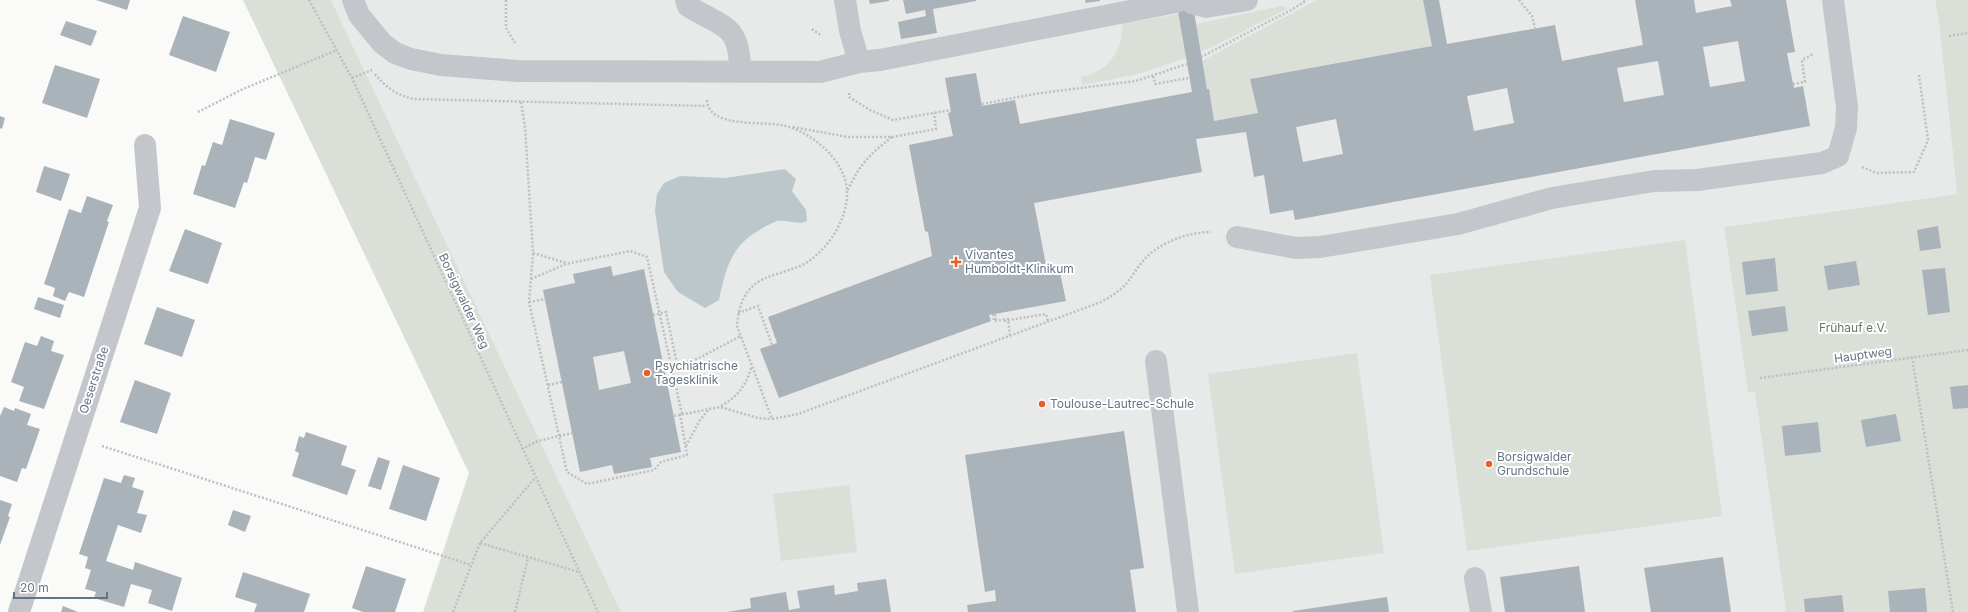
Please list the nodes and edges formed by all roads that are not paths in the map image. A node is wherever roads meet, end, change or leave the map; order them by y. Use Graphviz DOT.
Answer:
graph roads {
  1 [pos="353,0"];
  2 [pos="686,0"];
  3 [pos="845,0"];
  4 [pos="1247,0"];
  5 [pos="1833,0"];
  6 [pos="859,62"];
  7 [pos="740,72"];
  8 [pos="145,145"];
  9 [pos="1237,237"];
  10 [pos="1156,361"];
  11 [pos="1475,578"];
  12 [pos="19,612"];
  13 [pos="1188,612"];
  14 [pos="1481,612"];
  1 -- 7 [label="street"];
  2 -- 7 [label="street"];
  3 -- 6 [label="street"];
  4 -- 6 [label="street"];
  5 -- 9 [label="street"];
  6 -- 7 [label="street"];
  8 -- 12 [label="street, Oeserstraße"];
  10 -- 13 [label="street"];
  11 -- 14 [label="street"];
}
